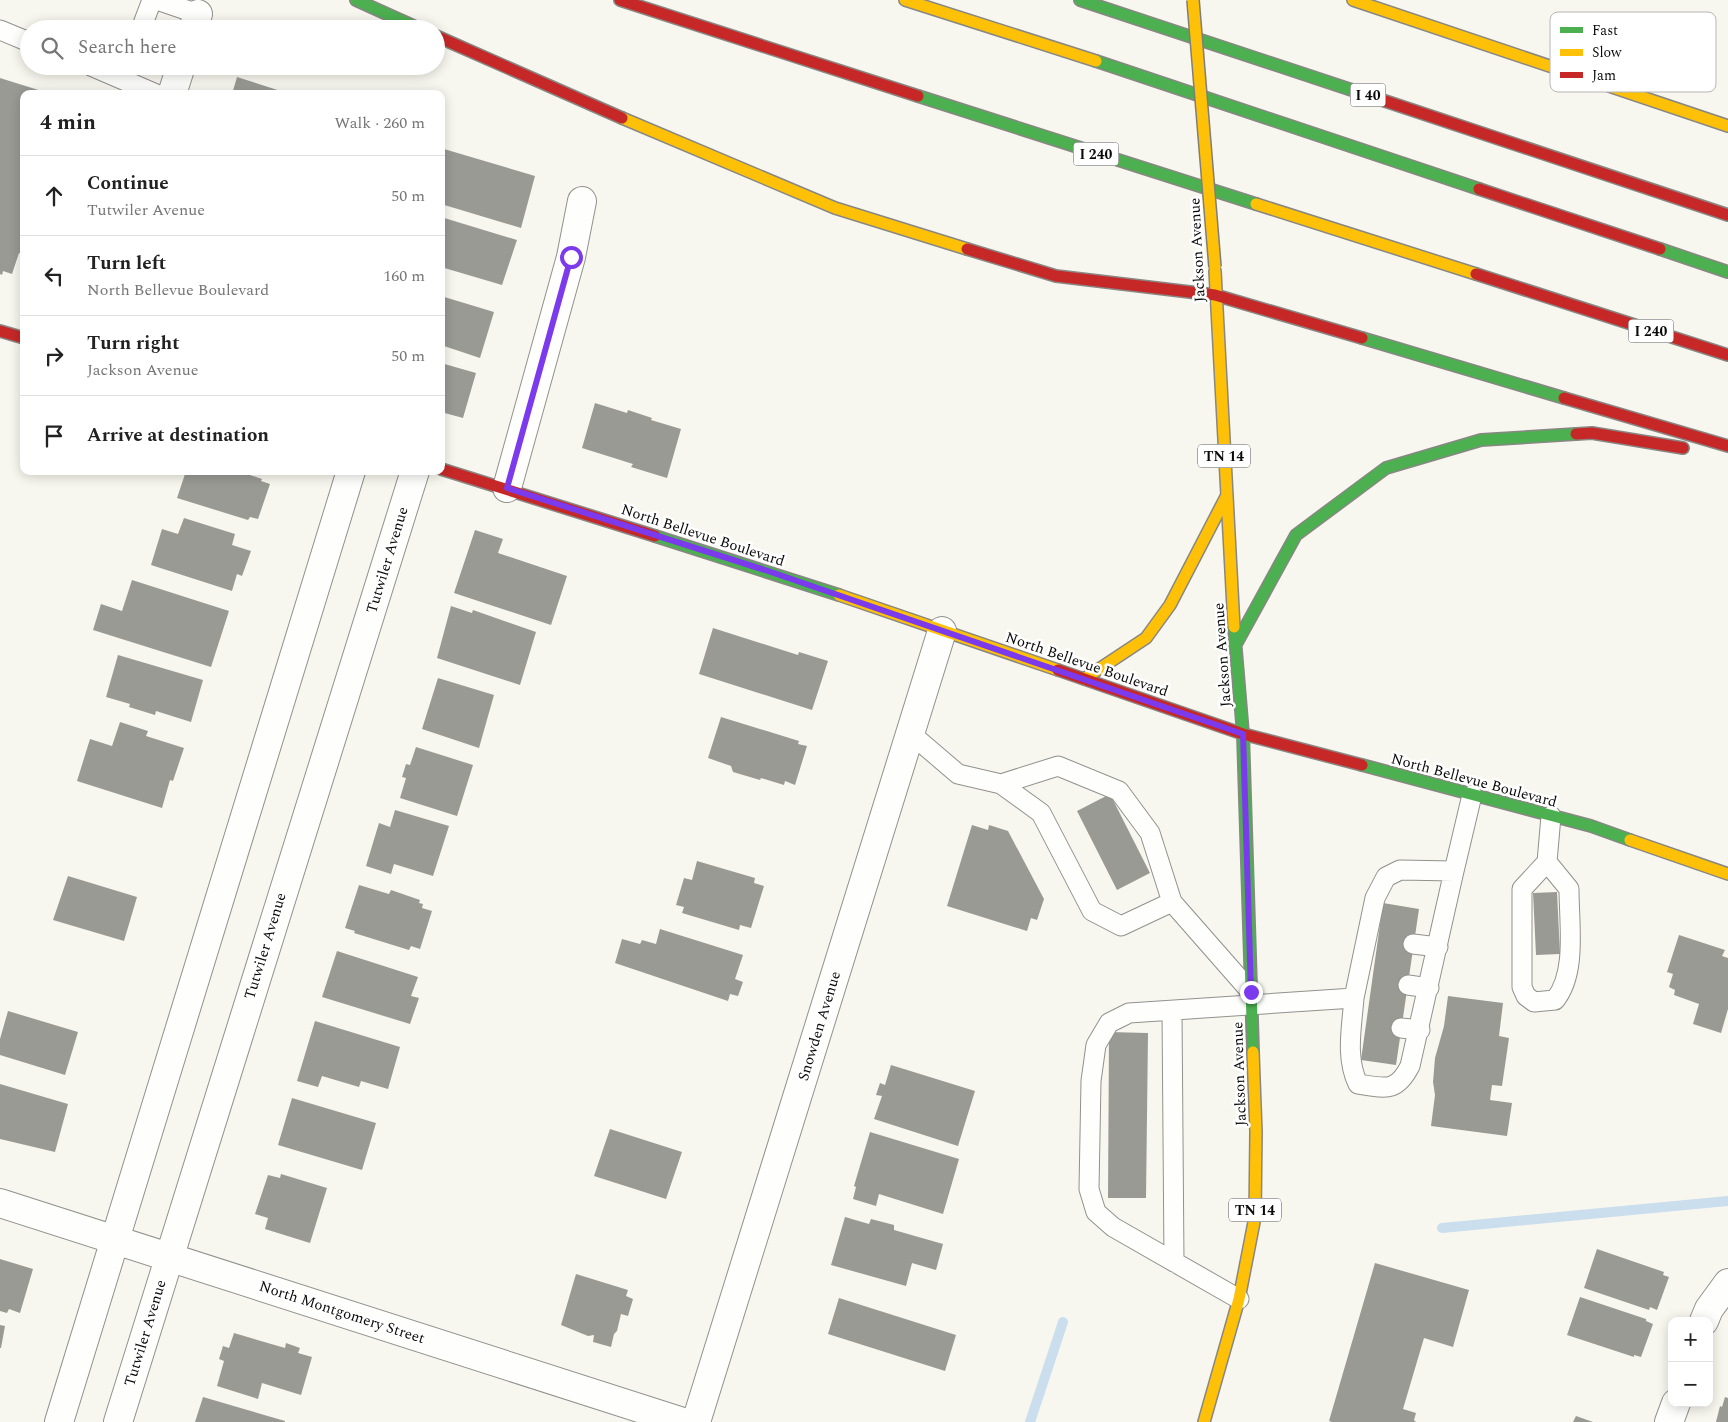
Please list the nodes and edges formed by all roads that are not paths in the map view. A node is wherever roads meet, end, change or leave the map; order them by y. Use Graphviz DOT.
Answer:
graph roads {
  1 [pos="152,0"];
  2 [pos="157,0"];
  3 [pos="356,0"];
  4 [pos="620,0"];
  5 [pos="906,0"];
  6 [pos="1080,0"];
  7 [pos="1193,0"];
  8 [pos="1353,0"];
  9 [pos="144,20"];
  10 [pos="193,20"];
  11 [pos="400,20"];
  12 [pos="0,30"];
  13 [pos="20,38"];
  14 [pos="445,40"];
  15 [pos="1550,66"];
  16 [pos="128,75"];
  17 [pos="177,75"];
  18 [pos="150,90"];
  19 [pos="173,90"];
  20 [pos="1627,92"];
  21 [pos="1728,126"];
  22 [pos="582,201"];
  23 [pos="1728,215"];
  24 [pos="1728,272"];
  25 [pos="1215,295"];
  26 [pos="0,331"];
  27 [pos="20,337"];
  28 [pos="1728,355"];
  29 [pos="1728,446"];
  30 [pos="1728,455"];
  31 [pos="445,470"];
  32 [pos="351,475"];
  33 [pos="414,475"];
  34 [pos="507,488"];
  35 [pos="1226,495"];
  36 [pos="942,631"];
  37 [pos="1235,646"];
  38 [pos="1084,679"];
  39 [pos="910,733"];
  40 [pos="1243,734"];
  41 [pos="1001,784"];
  42 [pos="1472,795"];
  43 [pos="1551,816"];
  44 [pos="1547,862"];
  45 [pos="1454,871"];
  46 [pos="1728,874"];
  47 [pos="1172,902"];
  48 [pos="1413,944"];
  49 [pos="1438,947"];
  50 [pos="1408,985"];
  51 [pos="1429,988"];
  52 [pos="1354,998"];
  53 [pos="1251,999"];
  54 [pos="1172,1011"];
  55 [pos="1401,1028"];
  56 [pos="1420,1030"];
  57 [pos="0,1203"];
  58 [pos="115,1240"];
  59 [pos="168,1256"];
  60 [pos="1174,1262"];
  61 [pos="1727,1283"];
  62 [pos="1239,1299"];
  63 [pos="1706,1317"];
  64 [pos="1675,1407"];
  65 [pos="60,1422"];
  66 [pos="118,1422"];
  67 [pos="683,1422"];
  68 [pos="696,1422"];
  69 [pos="1204,1422"];
  70 [pos="1669,1422"];
  1 -- 9 [label="lane"];
  2 -- 10 [label="lane"];
  3 -- 11 [label="main road"];
  4 -- 28 [label="main road, I 240"];
  5 -- 24 [label="main road"];
  6 -- 23 [label="main road, I 40"];
  7 -- 25 [label="main road, Jackson Avenue / TN 14, bridge"];
  8 -- 15 [label="main road"];
  12 -- 13 [label="lane"];
  14 -- 25 [label="main road"];
  16 -- 18 [label="lane"];
  17 -- 19 [label="street"];
  20 -- 21 [label="main road"];
  22 -- 34 [label="street"];
  25 -- 29 [label="main road"];
  25 -- 35 [label="main road, Jackson Avenue / TN 14"];
  26 -- 27 [label="main road"];
  30 -- 37 [label="main road"];
  31 -- 34 [label="main road, North Bellevue Boulevard"];
  32 -- 58 [label="street"];
  33 -- 59 [label="street, Tutwiler Avenue"];
  34 -- 36 [label="main road, North Bellevue Boulevard"];
  35 -- 37 [label="main road, Jackson Avenue / TN 14"];
  35 -- 38 [label="main road"];
  36 -- 38 [label="main road, North Bellevue Boulevard"];
  36 -- 39 [label="street, Snowden Avenue"];
  37 -- 40 [label="main road, Jackson Avenue / TN 14"];
  38 -- 40 [label="main road, North Bellevue Boulevard"];
  39 -- 41 [label="lane"];
  39 -- 68 [label="street, Snowden Avenue"];
  40 -- 42 [label="main road, North Bellevue Boulevard"];
  40 -- 53 [label="main road, Jackson Avenue / TN 14"];
  41 -- 47 [label="lane"];
  41 -- 47 [label="lane"];
  42 -- 43 [label="main road, North Bellevue Boulevard"];
  42 -- 45 [label="lane"];
  43 -- 44 [label="lane"];
  43 -- 46 [label="main road, North Bellevue Boulevard"];
  44 -- 44 [label="lane"];
  45 -- 49 [label="lane"];
  45 -- 52 [label="lane"];
  47 -- 53 [label="lane"];
  48 -- 49 [label="lane"];
  49 -- 51 [label="lane"];
  50 -- 51 [label="lane"];
  51 -- 56 [label="lane"];
  52 -- 53 [label="lane"];
  52 -- 56 [label="lane"];
  53 -- 54 [label="lane"];
  53 -- 62 [label="main road, Jackson Avenue / TN 14"];
  54 -- 60 [label="lane"];
  54 -- 60 [label="lane"];
  55 -- 56 [label="lane"];
  57 -- 58 [label="street, North Montgomery Street"];
  58 -- 59 [label="street, North Montgomery Street"];
  58 -- 65 [label="street"];
  59 -- 66 [label="street, Tutwiler Avenue"];
  59 -- 67 [label="street, North Montgomery Street"];
  60 -- 62 [label="lane"];
  61 -- 63 [label="street"];
  62 -- 69 [label="main road, Jackson Avenue / TN 14"];
  64 -- 70 [label="street"];
}
